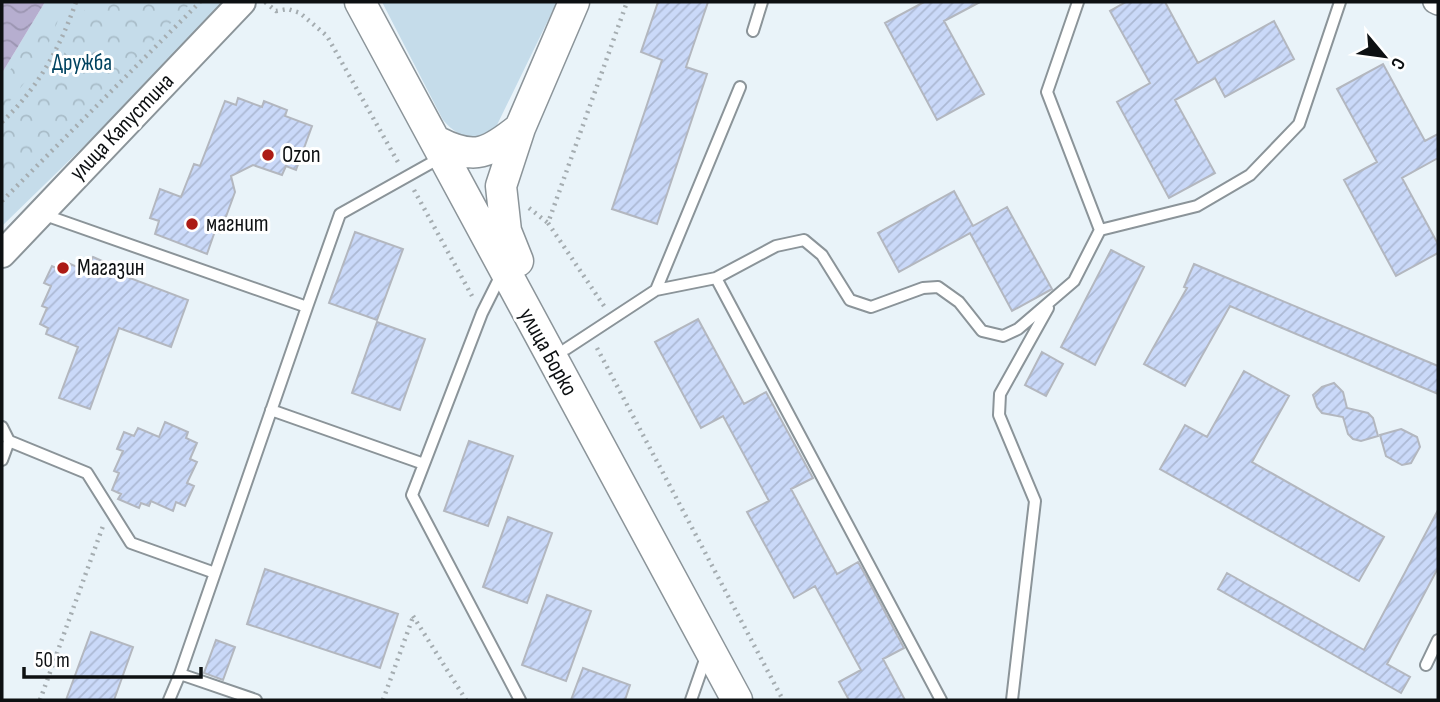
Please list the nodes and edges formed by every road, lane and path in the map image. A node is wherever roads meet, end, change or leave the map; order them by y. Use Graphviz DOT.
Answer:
graph roads {
  1 [pos="76,2"];
  2 [pos="201,2"];
  3 [pos="242,2"];
  4 [pos="265,2"];
  5 [pos="360,2"];
  6 [pos="574,2"];
  7 [pos="627,2"];
  8 [pos="762,2"];
  9 [pos="1078,2"];
  10 [pos="1340,2"];
  11 [pos="753,31"];
  12 [pos="740,87"];
  13 [pos="2,122"];
  14 [pos="520,128"];
  15 [pos="442,148"];
  16 [pos="405,176"];
  17 [pos="2,201"];
  18 [pos="39,213"];
  19 [pos="1100,230"];
  20 [pos="2,254"];
  21 [pos="503,271"];
  22 [pos="716,278"];
  23 [pos="656,290"];
  24 [pos="1052,300"];
  25 [pos="307,307"];
  26 [pos="482,313"];
  27 [pos="612,317"];
  28 [pos="578,341"];
  29 [pos="271,410"];
  30 [pos="2,427"];
  31 [pos="9,441"];
  32 [pos="2,460"];
  33 [pos="424,464"];
  34 [pos="109,509"];
  35 [pos="215,572"];
  36 [pos="1438,640"];
  37 [pos="709,649"];
  38 [pos="1426,665"];
  39 [pos="180,674"];
  40 [pos="40,700"];
  41 [pos="169,700"];
  42 [pos="256,700"];
  43 [pos="383,700"];
  44 [pos="466,700"];
  45 [pos="520,700"];
  46 [pos="691,700"];
  47 [pos="737,700"];
  48 [pos="758,700"];
  49 [pos="783,700"];
  50 [pos="941,700"];
  51 [pos="1012,700"];
  1 -- 13 [label="path"];
  2 -- 17 [label="path"];
  3 -- 18 [label="street, улица Капустина"];
  4 -- 16 [label="path"];
  5 -- 15 [label="main road, улица Борко"];
  6 -- 14 [label="main road, улица Борко"];
  7 -- 27 [label="path"];
  8 -- 11 [label="lane"];
  9 -- 19 [label="lane"];
  10 -- 19 [label="lane"];
  12 -- 23 [label="lane"];
  14 -- 15 [label="main road"];
  14 -- 28 [label="main road, улица Борко"];
  15 -- 16 [label="lane"];
  15 -- 21 [label="main road, улица Борко"];
  16 -- 25 [label="lane"];
  16 -- 26 [label="path"];
  18 -- 20 [label="street, улица Капустина"];
  18 -- 25 [label="lane"];
  19 -- 24 [label="lane"];
  21 -- 26 [label="lane"];
  21 -- 37 [label="main road, улица Борко"];
  22 -- 23 [label="lane"];
  22 -- 24 [label="lane"];
  22 -- 50 [label="lane"];
  23 -- 27 [label="lane"];
  24 -- 51 [label="lane"];
  25 -- 29 [label="lane"];
  26 -- 33 [label="lane"];
  27 -- 28 [label="lane"];
  28 -- 48 [label="main road, улица Борко"];
  28 -- 49 [label="path"];
  29 -- 33 [label="lane"];
  29 -- 35 [label="lane"];
  30 -- 31 [label="lane"];
  31 -- 32 [label="lane"];
  31 -- 34 [label="lane"];
  33 -- 45 [label="lane"];
  34 -- 35 [label="lane"];
  34 -- 40 [label="path"];
  35 -- 39 [label="lane"];
  36 -- 38 [label="lane"];
  37 -- 46 [label="lane"];
  37 -- 47 [label="main road, улица Борко"];
  39 -- 41 [label="lane"];
  39 -- 42 [label="lane"];
  43 -- 44 [label="path"];
}
